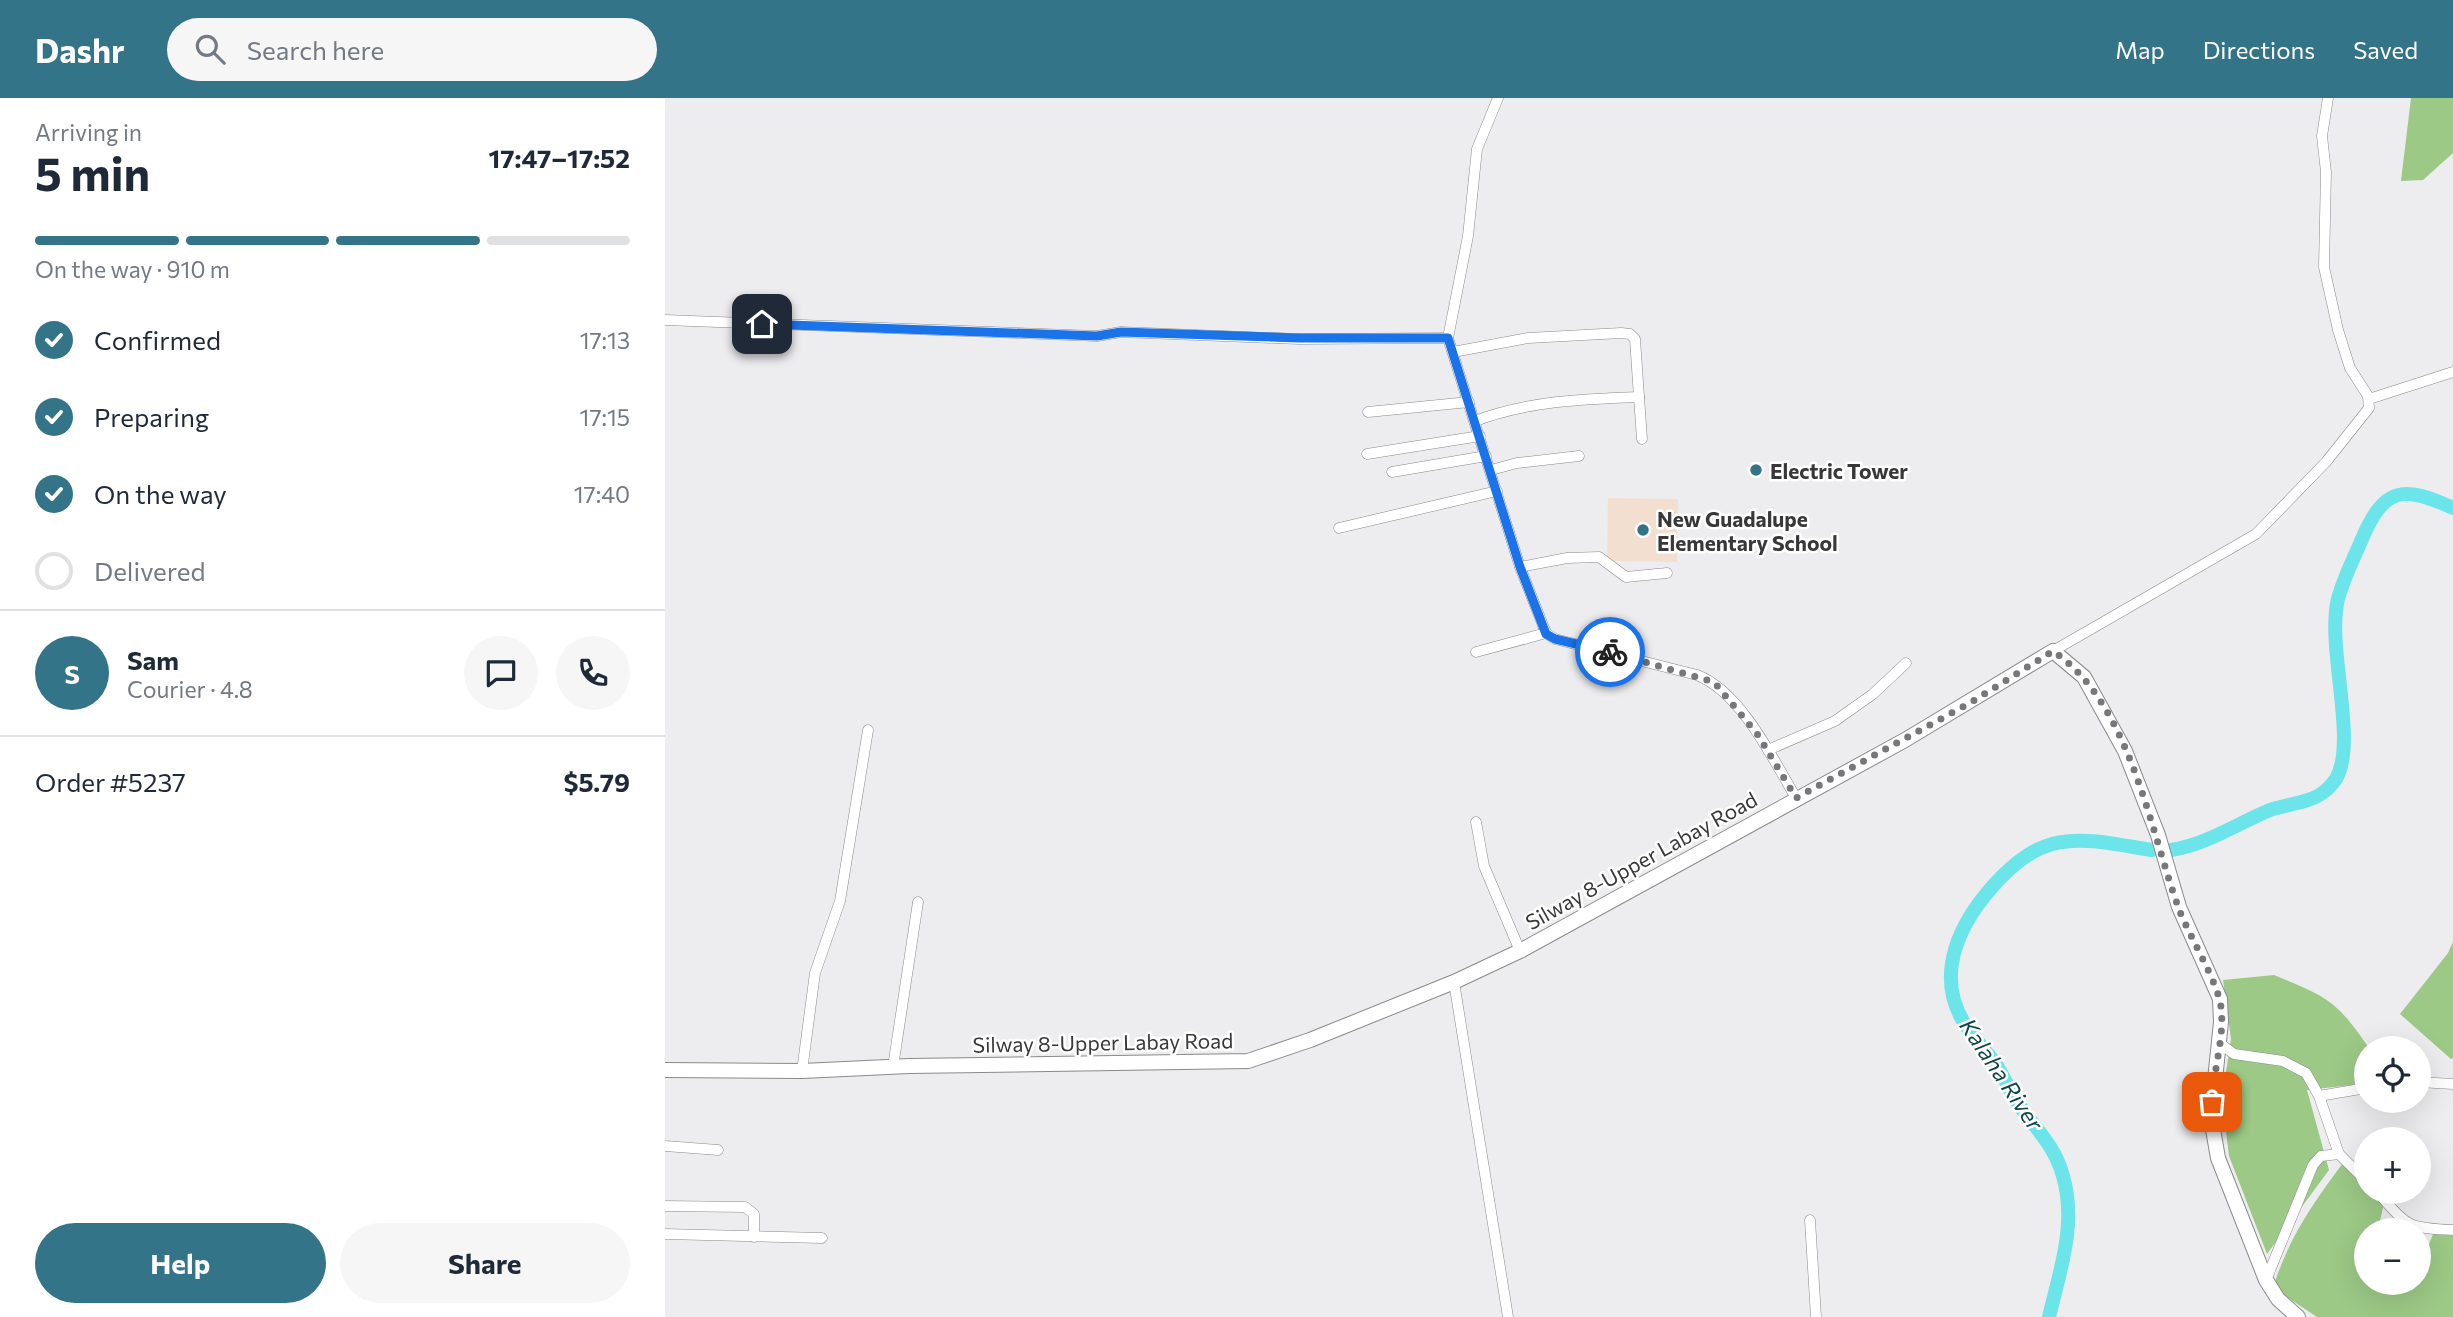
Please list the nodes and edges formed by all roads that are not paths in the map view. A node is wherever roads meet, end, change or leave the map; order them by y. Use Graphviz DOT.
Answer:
graph roads {
  1 [pos="1498,98"];
  2 [pos="2328,98"];
  3 [pos="665,320"];
  4 [pos="1448,338"];
  5 [pos="1453,352"];
  6 [pos="2453,372"];
  7 [pos="1639,397"];
  8 [pos="2369,399"];
  9 [pos="1469,401"];
  10 [pos="1368,412"];
  11 [pos="1475,421"];
  12 [pos="1480,436"];
  13 [pos="1642,439"];
  14 [pos="1367,454"];
  15 [pos="1486,456"];
  16 [pos="1579,456"];
  17 [pos="1491,470"];
  18 [pos="1392,472"];
  19 [pos="1497,491"];
  20 [pos="1339,528"];
  21 [pos="1520,567"];
  22 [pos="1667,573"];
  23 [pos="1546,634"];
  24 [pos="2053,651"];
  25 [pos="1476,652"];
  26 [pos="1906,663"];
  27 [pos="868,730"];
  28 [pos="1768,750"];
  29 [pos="1796,798"];
  30 [pos="1476,822"];
  31 [pos="918,902"];
  32 [pos="1520,951"];
  33 [pos="1454,982"];
  34 [pos="2218,1042"];
  35 [pos="893,1067"];
  36 [pos="665,1070"];
  37 [pos="802,1071"];
  38 [pos="2431,1083"];
  39 [pos="2453,1084"];
  40 [pos="2354,1090"];
  41 [pos="2319,1096"];
  42 [pos="665,1146"];
  43 [pos="718,1150"];
  44 [pos="2339,1154"];
  45 [pos="2354,1169"];
  46 [pos="2387,1204"];
  47 [pos="665,1206"];
  48 [pos="1810,1220"];
  49 [pos="2453,1230"];
  50 [pos="665,1234"];
  51 [pos="754,1237"];
  52 [pos="822,1238"];
  53 [pos="2266,1280"];
  54 [pos="1508,1317"];
  55 [pos="1816,1317"];
  56 [pos="2298,1317"];
  1 -- 4 [label="street"];
  2 -- 8 [label="street"];
  3 -- 4 [label="street"];
  4 -- 5 [label="street"];
  5 -- 7 [label="street"];
  5 -- 9 [label="street"];
  6 -- 8 [label="street"];
  7 -- 11 [label="street"];
  7 -- 13 [label="street"];
  8 -- 24 [label="street"];
  9 -- 10 [label="street"];
  9 -- 11 [label="street"];
  11 -- 12 [label="street"];
  12 -- 14 [label="street"];
  12 -- 15 [label="street"];
  15 -- 17 [label="street"];
  15 -- 18 [label="street"];
  16 -- 17 [label="street"];
  17 -- 19 [label="street"];
  19 -- 20 [label="street"];
  19 -- 21 [label="street"];
  21 -- 22 [label="street"];
  21 -- 23 [label="street"];
  23 -- 25 [label="street"];
  23 -- 28 [label="street"];
  24 -- 29 [label="main road, Silway 8-Upper Labay Road"];
  24 -- 34 [label="main road"];
  26 -- 28 [label="street"];
  27 -- 37 [label="street"];
  28 -- 29 [label="street"];
  29 -- 32 [label="main road, Silway 8-Upper Labay Road"];
  30 -- 32 [label="street"];
  31 -- 35 [label="street"];
  32 -- 33 [label="main road, Silway 8-Upper Labay Road"];
  33 -- 35 [label="main road, Silway 8-Upper Labay Road"];
  33 -- 54 [label="street"];
  34 -- 41 [label="street"];
  34 -- 53 [label="main road"];
  35 -- 37 [label="main road, Silway 8-Upper Labay Road"];
  36 -- 37 [label="main road, Silway 8-Upper Labay Road"];
  38 -- 39 [label="street"];
  40 -- 41 [label="street"];
  41 -- 44 [label="street"];
  42 -- 43 [label="street"];
  44 -- 45 [label="street"];
  44 -- 53 [label="street"];
  46 -- 49 [label="street"];
  47 -- 51 [label="street"];
  48 -- 55 [label="street"];
  50 -- 51 [label="street"];
  51 -- 52 [label="street"];
  53 -- 56 [label="main road"];
}
